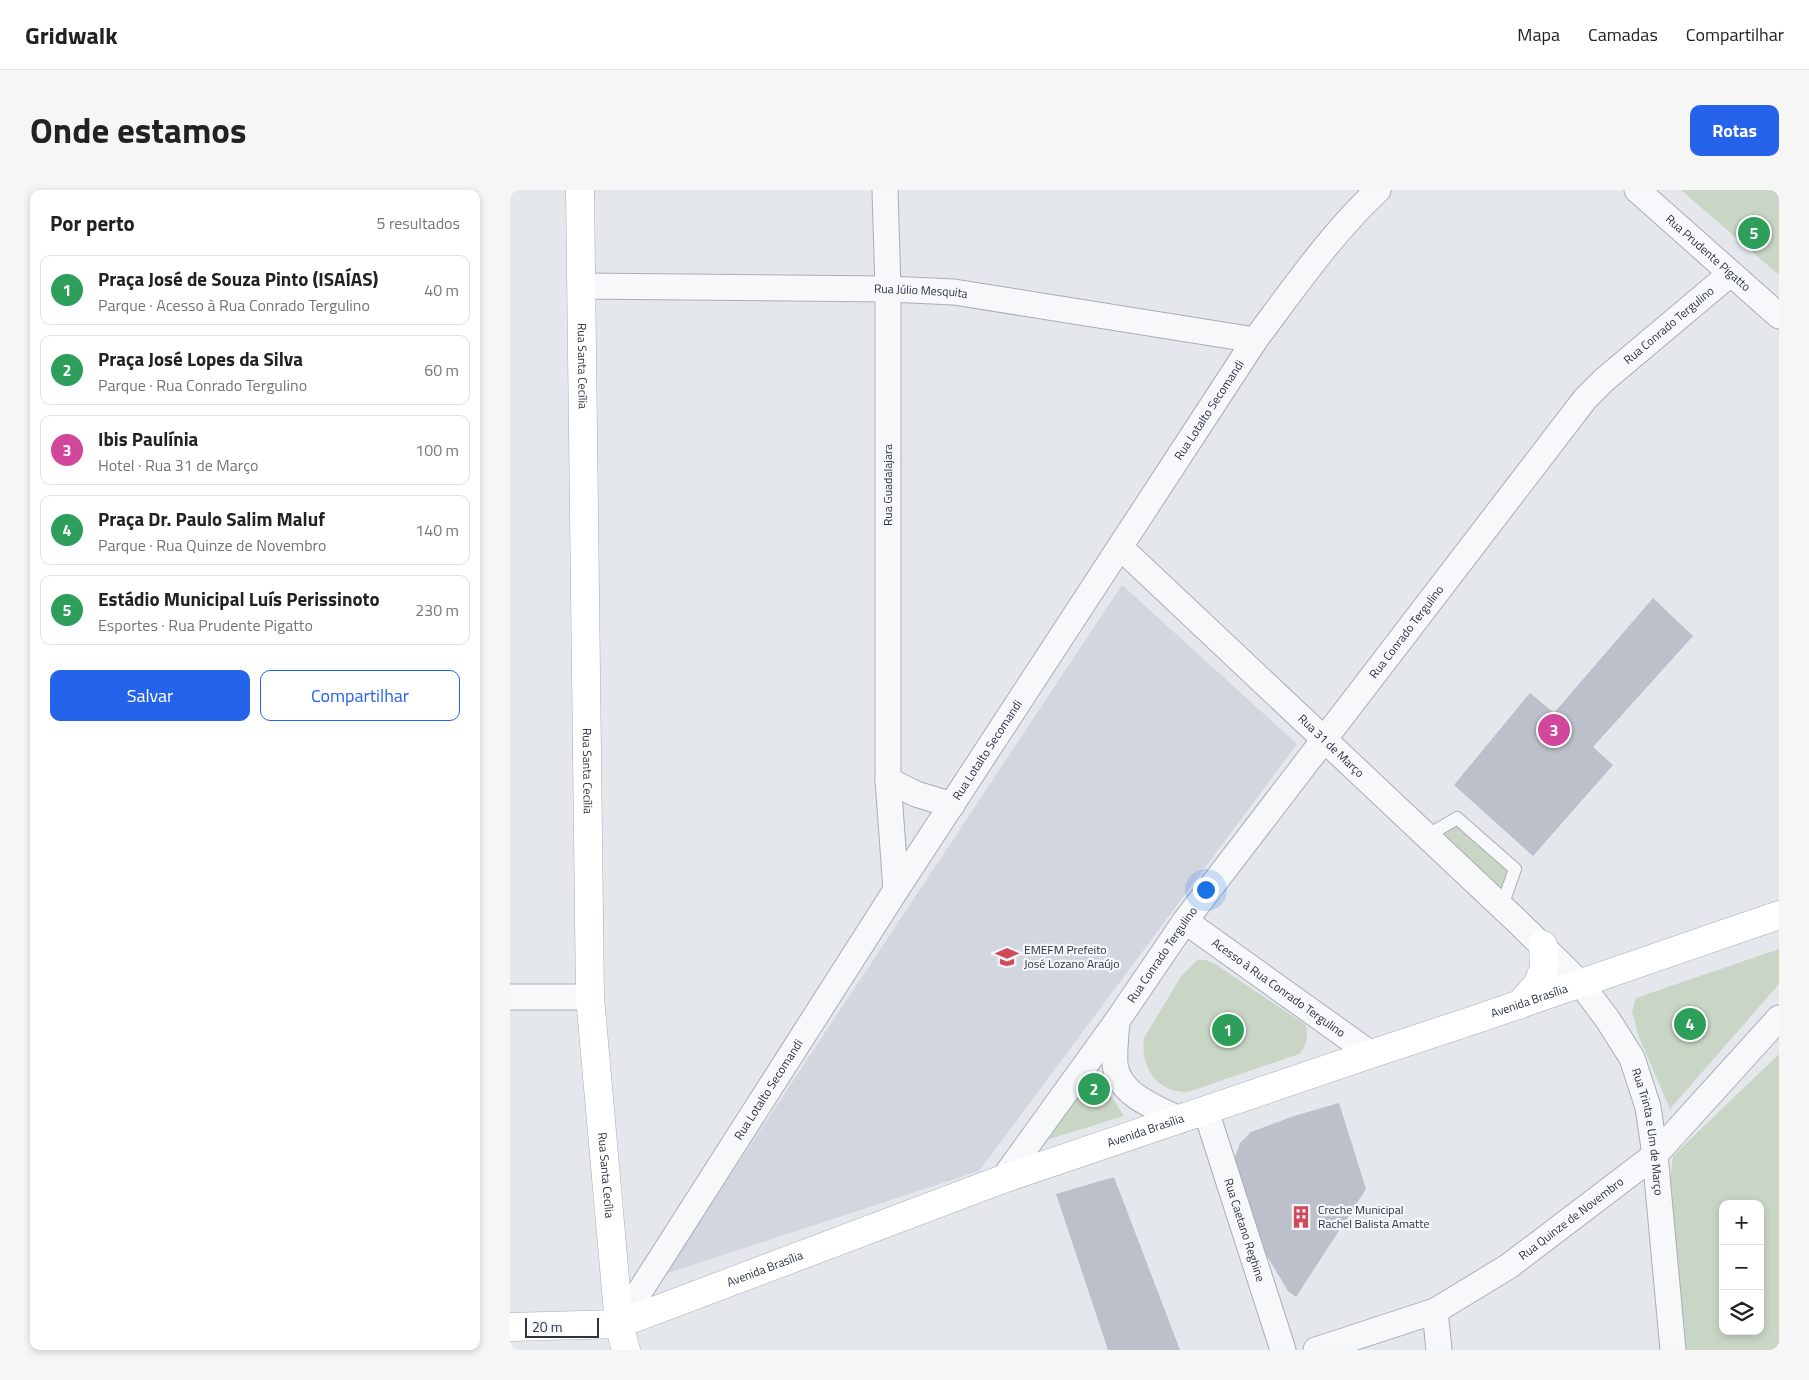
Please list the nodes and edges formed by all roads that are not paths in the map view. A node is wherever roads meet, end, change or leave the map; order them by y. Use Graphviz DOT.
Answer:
graph roads {
  1 [pos="580,190"];
  2 [pos="885,190"];
  3 [pos="1378,190"];
  4 [pos="1637,190"];
  5 [pos="1730,274"];
  6 [pos="582,286"];
  7 [pos="888,289"];
  8 [pos="1779,316"];
  9 [pos="1255,340"];
  10 [pos="1120,547"];
  11 [pos="1325,740"];
  12 [pos="888,780"];
  13 [pos="952,805"];
  14 [pos="1428,836"];
  15 [pos="896,890"];
  16 [pos="1502,906"];
  17 [pos="1779,915"];
  18 [pos="1185,921"];
  19 [pos="1543,945"];
  20 [pos="1580,984"];
  21 [pos="510,996"];
  22 [pos="590,997"];
  23 [pos="1518,1005"];
  24 [pos="1779,1018"];
  25 [pos="1117,1021"];
  26 [pos="1371,1054"];
  27 [pos="1206,1111"];
  28 [pos="1181,1120"];
  29 [pos="1655,1155"];
  30 [pos="1003,1179"];
  31 [pos="1435,1311"];
  32 [pos="619,1324"];
  33 [pos="510,1327"];
  34 [pos="626,1350"];
  35 [pos="1283,1350"];
  36 [pos="1316,1350"];
  37 [pos="1439,1350"];
  38 [pos="1673,1350"];
  1 -- 6 [label="main road, Rua Santa Cecília"];
  2 -- 7 [label="street, Rua Guadalajara"];
  3 -- 9 [label="street, Rua Lotalto Secomandi"];
  4 -- 5 [label="street, Rua Prudente Pigatto"];
  5 -- 8 [label="street, Rua Prudente Pigatto"];
  5 -- 11 [label="street, Rua Conrado Tergulino"];
  6 -- 7 [label="street, Rua Júlio Mesquita"];
  6 -- 22 [label="main road, Rua Santa Cecília"];
  7 -- 9 [label="street, Rua Júlio Mesquita"];
  7 -- 12 [label="street, Rua Guadalajara"];
  9 -- 10 [label="street, Rua Lotalto Secomandi"];
  10 -- 11 [label="street, Rua 31 de Março"];
  10 -- 13 [label="street, Rua Lotalto Secomandi"];
  11 -- 14 [label="street, Rua 31 de Março"];
  11 -- 18 [label="street, Rua Conrado Tergulino"];
  12 -- 13 [label="street"];
  12 -- 15 [label="street, Rua Guadalajara"];
  13 -- 15 [label="street, Rua Lotalto Secomandi"];
  14 -- 16 [label="street, Rua 31 de Março"];
  14 -- 16 [label="lane"];
  15 -- 32 [label="street, Rua Lotalto Secomandi"];
  16 -- 19 [label="street, Rua 31 de Março"];
  17 -- 20 [label="main road, Avenida Brasília"];
  18 -- 25 [label="street, Rua Conrado Tergulino"];
  18 -- 26 [label="street, Acesso à Rua Conrado Tergulino"];
  19 -- 20 [label="street, Rua Trinta e Um de Março"];
  19 -- 23 [label="main road"];
  20 -- 23 [label="main road, Avenida Brasília"];
  20 -- 29 [label="street, Rua Trinta e Um de Março"];
  21 -- 22 [label="street"];
  22 -- 32 [label="main road, Rua Santa Cecília"];
  23 -- 26 [label="main road, Avenida Brasília"];
  24 -- 29 [label="street, Rua Quinze de Novembro"];
  25 -- 28 [label="street"];
  25 -- 30 [label="street, Rua Conrado Tergulino"];
  26 -- 27 [label="main road, Avenida Brasília"];
  27 -- 28 [label="main road, Avenida Brasília"];
  27 -- 35 [label="street, Rua Caetano Reghine"];
  28 -- 30 [label="main road, Avenida Brasília"];
  29 -- 31 [label="street, Rua Quinze de Novembro"];
  29 -- 38 [label="street, Rua Trinta e Um de Março"];
  30 -- 32 [label="main road, Avenida Brasília"];
  31 -- 36 [label="street, Rua Quinze de Novembro"];
  31 -- 37 [label="street"];
  32 -- 33 [label="main road, Avenida Brasília"];
  32 -- 34 [label="main road, Rua Santa Cecília"];
}
